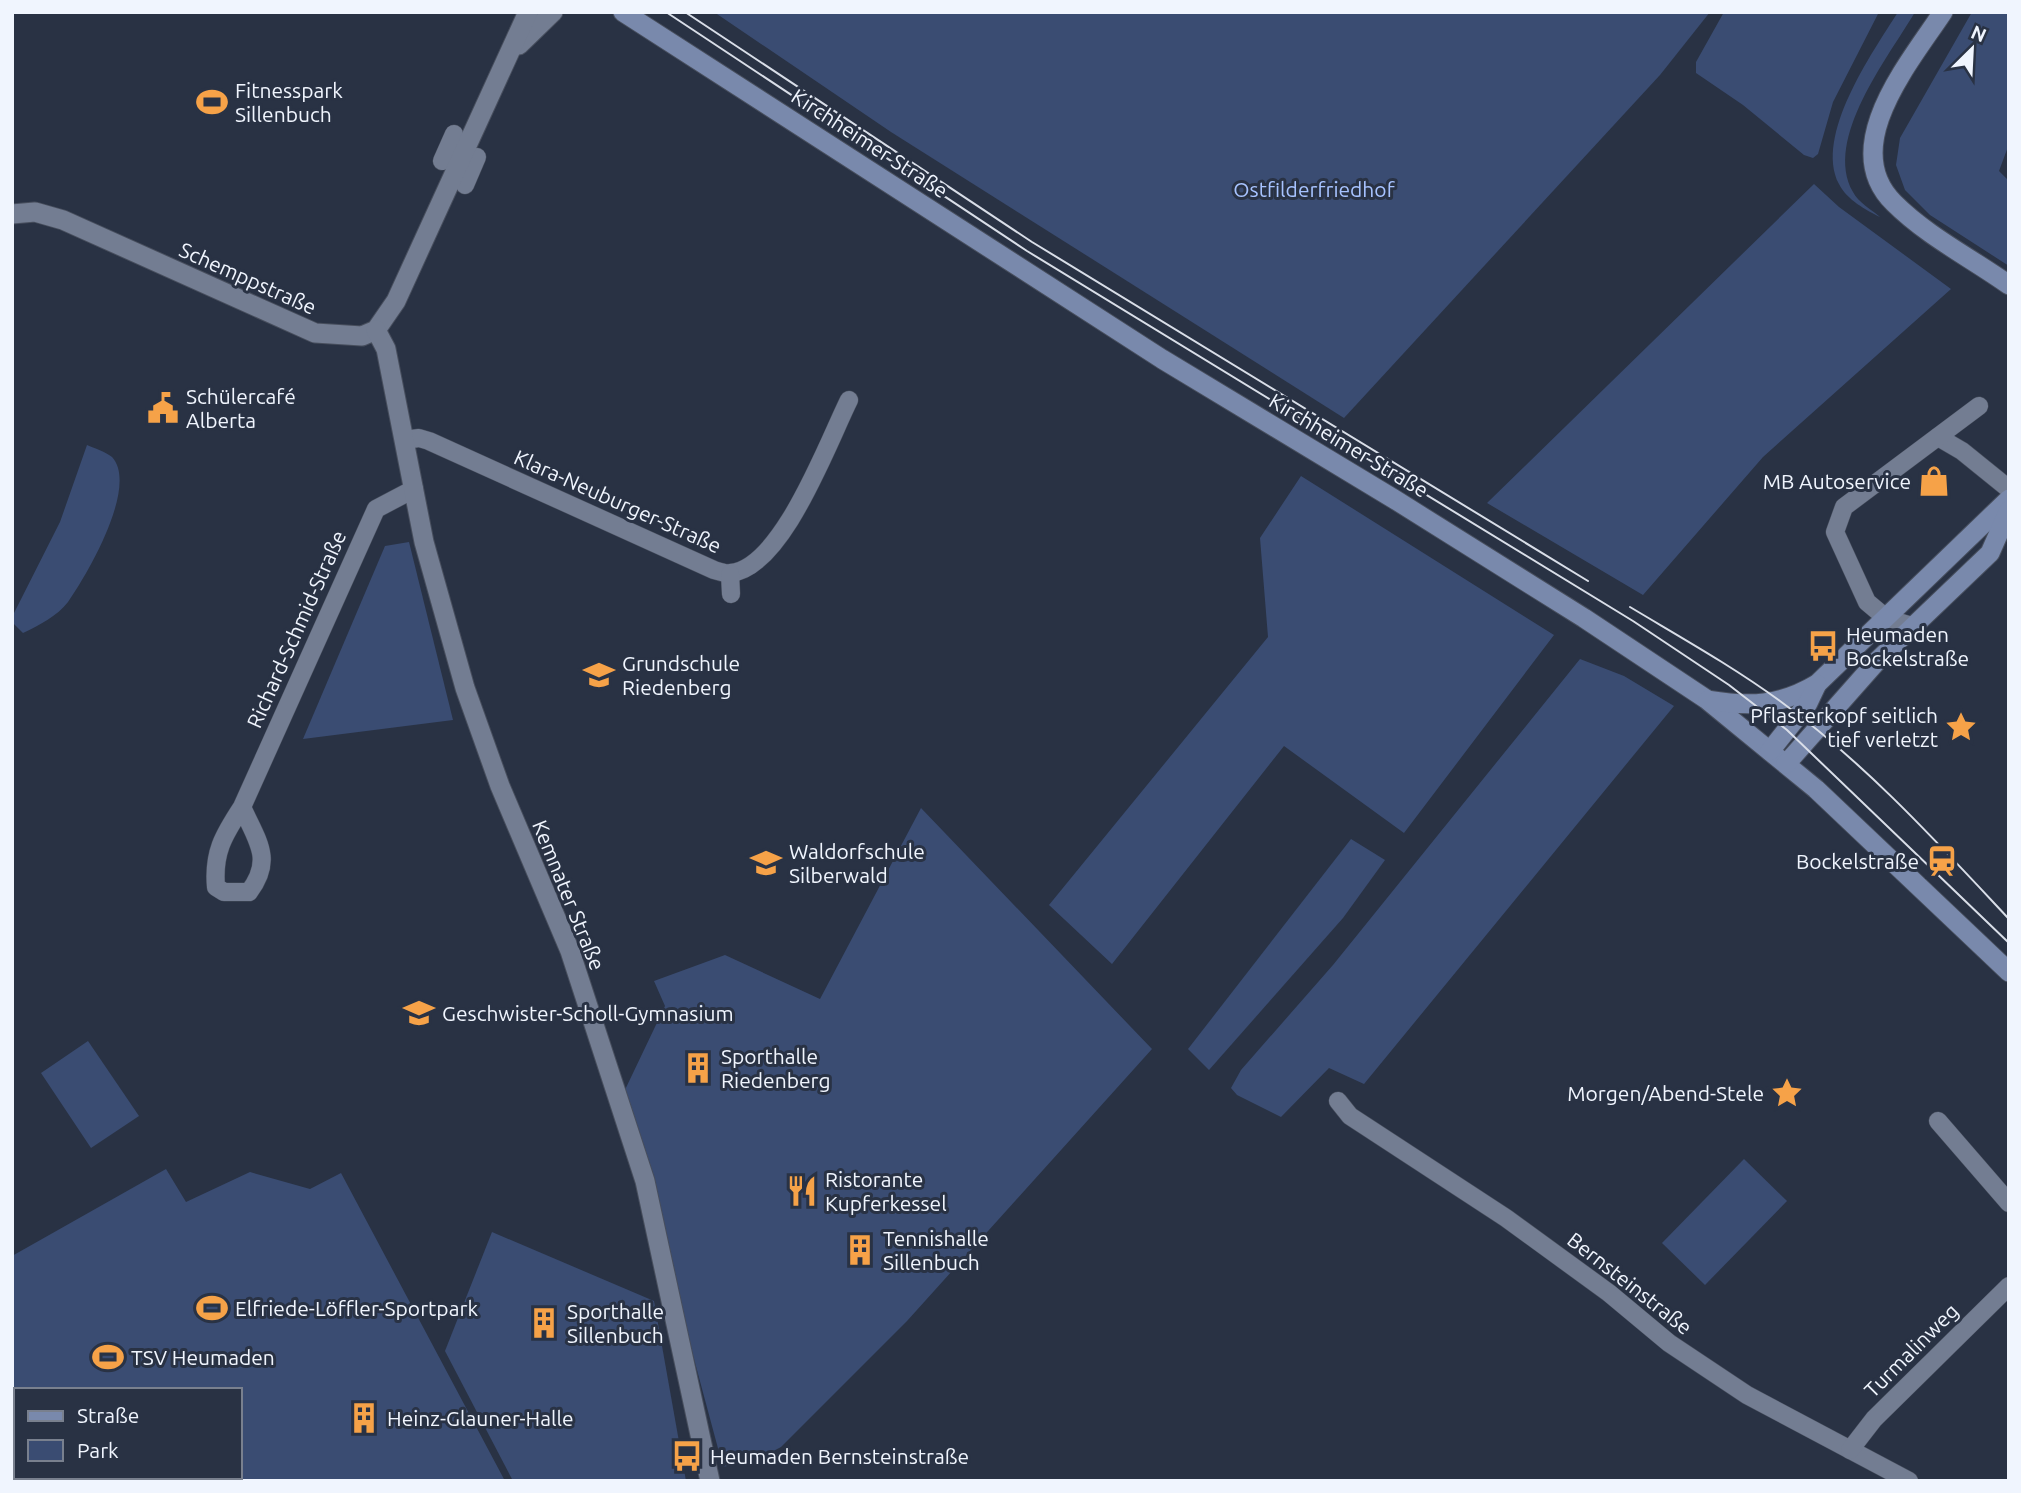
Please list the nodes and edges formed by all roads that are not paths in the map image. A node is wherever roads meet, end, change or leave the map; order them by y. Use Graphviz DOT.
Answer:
graph roads {
  1 [pos="528,12"];
  2 [pos="553,12"];
  3 [pos="623,12"];
  4 [pos="1943,12"];
  5 [pos="510,53"];
  6 [pos="454,134"];
  7 [pos="477,158"];
  8 [pos="442,161"];
  9 [pos="465,185"];
  10 [pos="12,214"];
  11 [pos="2009,285"];
  12 [pos="376,330"];
  13 [pos="849,400"];
  14 [pos="1979,406"];
  15 [pos="1938,437"];
  16 [pos="404,440"];
  17 [pos="414,489"];
  18 [pos="2009,489"];
  19 [pos="2009,499"];
  20 [pos="2009,510"];
  21 [pos="730,573"];
  22 [pos="731,594"];
  23 [pos="1886,618"];
  24 [pos="1912,626"];
  25 [pos="1817,684"];
  26 [pos="1706,699"];
  27 [pos="1770,751"];
  28 [pos="1786,764"];
  29 [pos="242,807"];
  30 [pos="2009,972"];
  31 [pos="1338,1101"];
  32 [pos="1938,1121"];
  33 [pos="2009,1203"];
  34 [pos="2009,1286"];
  35 [pos="1850,1450"];
  36 [pos="710,1481"];
  37 [pos="1909,1481"];
  1 -- 5 [label="street"];
  2 -- 5 [label="street"];
  3 -- 26 [label="main road, Kirchheimer Straße"];
  4 -- 11 [label="main road"];
  5 -- 12 [label="street"];
  6 -- 8 [label="street"];
  7 -- 9 [label="street"];
  10 -- 12 [label="street, Schemppstraße"];
  12 -- 16 [label="street, Kemnater Straße"];
  13 -- 21 [label="street, Klara-Neuburger-Straße"];
  14 -- 15 [label="street"];
  15 -- 18 [label="street"];
  15 -- 23 [label="street"];
  16 -- 17 [label="street, Kemnater Straße"];
  16 -- 21 [label="street, Klara-Neuburger-Straße"];
  17 -- 29 [label="street, Richard-Schmid-Straße"];
  17 -- 36 [label="street, Kemnater Straße"];
  19 -- 23 [label="main road"];
  20 -- 24 [label="main road"];
  21 -- 22 [label="street"];
  23 -- 24 [label="street"];
  23 -- 25 [label="main road"];
  24 -- 28 [label="main road"];
  25 -- 26 [label="main road"];
  25 -- 27 [label="main road"];
  26 -- 27 [label="main road, Kirchheimer Straße"];
  27 -- 28 [label="main road, Kirchheimer Straße"];
  28 -- 30 [label="main road, Kirchheimer Straße"];
  31 -- 35 [label="street, Bernsteinstraße"];
  32 -- 33 [label="street"];
  34 -- 35 [label="street, Turmalinweg"];
  35 -- 37 [label="street, Bernsteinstraße"];
}
